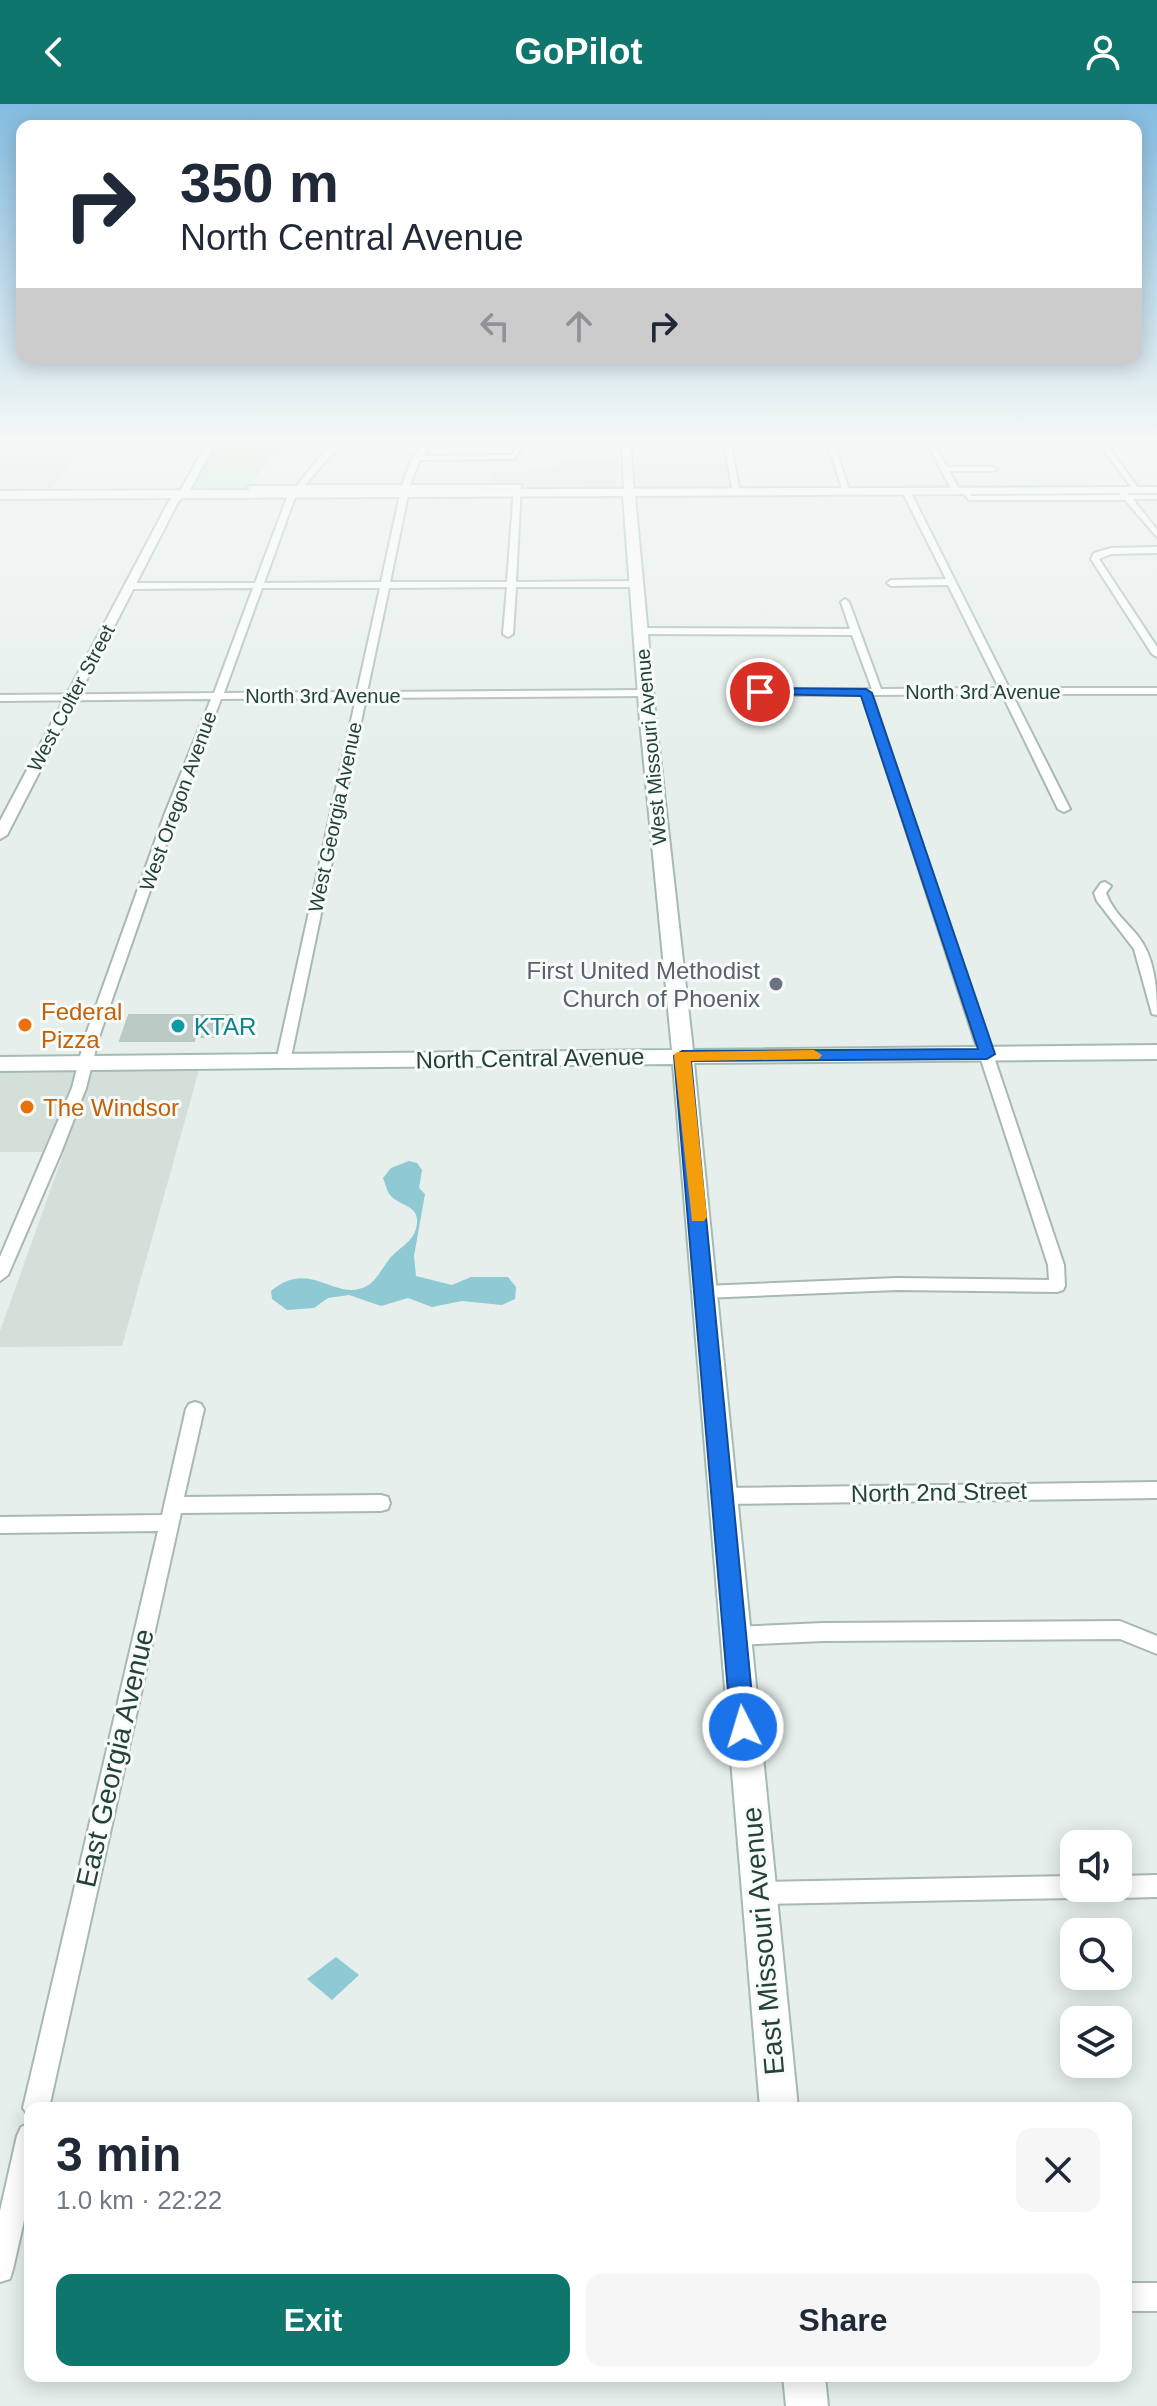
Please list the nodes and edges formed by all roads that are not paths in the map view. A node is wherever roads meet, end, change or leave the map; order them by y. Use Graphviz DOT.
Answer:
graph roads {
  1 [pos="152,545"];
  2 [pos="275,545"];
  3 [pos="393,545"];
  4 [pos="513,545"];
  5 [pos="633,545"];
  6 [pos="932,545"];
  7 [pos="1157,550"];
  8 [pos="950,582"];
  9 [pos="891,583"];
  10 [pos="510,584"];
  11 [pos="636,584"];
  12 [pos="259,585"];
  13 [pos="386,585"];
  14 [pos="130,586"];
  15 [pos="845,602"];
  16 [pos="641,631"];
  17 [pos="856,632"];
  18 [pos="508,634"];
  19 [pos="1157,654"];
  20 [pos="1157,691"];
  21 [pos="760,692"];
  22 [pos="1006,692"];
  23 [pos="646,693"];
  24 [pos="872,693"];
  25 [pos="361,696"];
  26 [pos="217,697"];
  27 [pos="0,698"];
  28 [pos="70,698"];
  29 [pos="1064,809"];
  30 [pos="0,835"];
  31 [pos="1105,886"];
  32 [pos="1157,1011"];
  33 [pos="1157,1052"];
  34 [pos="987,1054"];
  35 [pos="682,1056"];
  36 [pos="283,1062"];
  37 [pos="0,1064"];
  38 [pos="85,1064"];
  39 [pos="0,1275"];
  40 [pos="704,1292"];
  41 [pos="195,1409"];
  42 [pos="1157,1490"];
  43 [pos="721,1496"];
  44 [pos="381,1503"];
  45 [pos="170,1514"];
  46 [pos="0,1525"];
  47 [pos="734,1636"];
  48 [pos="1157,1645"];
  49 [pos="1157,1886"];
  50 [pos="1060,1887"];
  51 [pos="1132,1887"];
  52 [pos="758,1893"];
  53 [pos="37,2102"];
  54 [pos="778,2102"];
  55 [pos="24,2163"];
  56 [pos="0,2269"];
  57 [pos="1132,2297"];
  58 [pos="1157,2297"];
  59 [pos="805,2382"];
  60 [pos="807,2406"];
  1 -- 14 [label="street, West Colter Street"];
  2 -- 12 [label="street, West Oregon Avenue"];
  3 -- 13 [label="street, West Georgia Avenue"];
  4 -- 10 [label="street"];
  5 -- 11 [label="main road, West Missouri Avenue"];
  6 -- 8 [label="street"];
  7 -- 19 [label="street"];
  8 -- 9 [label="street"];
  8 -- 22 [label="street"];
  10 -- 11 [label="street"];
  10 -- 13 [label="street"];
  10 -- 18 [label="street"];
  11 -- 16 [label="main road, West Missouri Avenue"];
  12 -- 13 [label="street"];
  12 -- 14 [label="street"];
  12 -- 26 [label="street, West Oregon Avenue"];
  13 -- 25 [label="street, West Georgia Avenue"];
  14 -- 28 [label="street, West Colter Street"];
  15 -- 17 [label="street"];
  16 -- 17 [label="street"];
  16 -- 23 [label="main road, West Missouri Avenue"];
  17 -- 24 [label="street"];
  20 -- 22 [label="street, North 3rd Avenue"];
  21 -- 24 [label="street, North 3rd Avenue"];
  22 -- 24 [label="street, North 3rd Avenue"];
  22 -- 29 [label="street"];
  23 -- 25 [label="street, North 3rd Avenue"];
  23 -- 35 [label="main road, West Missouri Avenue"];
  24 -- 34 [label="street"];
  25 -- 26 [label="street, North 3rd Avenue"];
  25 -- 36 [label="street, West Georgia Avenue"];
  26 -- 28 [label="street, North 3rd Avenue"];
  26 -- 38 [label="street, West Oregon Avenue"];
  27 -- 28 [label="street, North 3rd Avenue"];
  28 -- 30 [label="street, West Colter Street"];
  31 -- 32 [label="street"];
  33 -- 34 [label="main road, North Central Avenue"];
  34 -- 35 [label="main road, North Central Avenue"];
  34 -- 40 [label="street"];
  35 -- 36 [label="main road, North Central Avenue"];
  35 -- 40 [label="main road, East Missouri Avenue"];
  36 -- 38 [label="main road, North Central Avenue"];
  37 -- 38 [label="main road, North Central Avenue"];
  38 -- 39 [label="street, West Oregon Avenue"];
  40 -- 43 [label="main road, East Missouri Avenue"];
  41 -- 45 [label="street, East Georgia Avenue"];
  42 -- 43 [label="street, North 2nd Street"];
  43 -- 47 [label="main road, East Missouri Avenue"];
  44 -- 45 [label="street"];
  45 -- 46 [label="street"];
  45 -- 53 [label="street, East Georgia Avenue"];
  47 -- 48 [label="street"];
  47 -- 52 [label="main road, East Missouri Avenue"];
  49 -- 51 [label="street"];
  50 -- 52 [label="street"];
  52 -- 54 [label="main road, East Missouri Avenue"];
  55 -- 56 [label="street"];
  57 -- 58 [label="street"];
  59 -- 60 [label="main road"];
}
